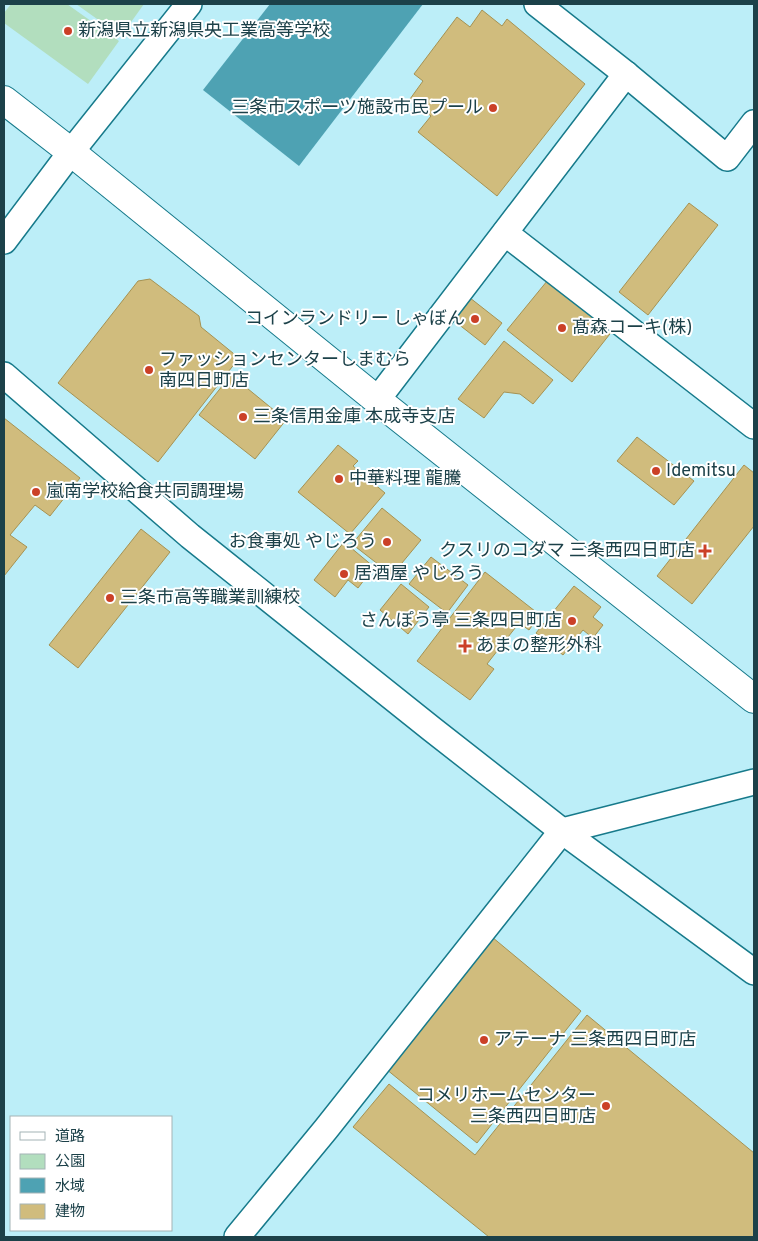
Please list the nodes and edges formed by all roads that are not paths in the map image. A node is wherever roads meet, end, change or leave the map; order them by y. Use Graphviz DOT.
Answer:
graph roads {
  1 [pos="189,4"];
  2 [pos="537,4"];
  3 [pos="626,74"];
  4 [pos="4,100"];
  5 [pos="754,123"];
  6 [pos="71,152"];
  7 [pos="505,233"];
  8 [pos="4,241"];
  9 [pos="4,375"];
  10 [pos="377,400"];
  11 [pos="754,426"];
  12 [pos="754,699"];
  13 [pos="754,782"];
  14 [pos="562,831"];
  15 [pos="754,972"];
  16 [pos="237,1237"];
  1 -- 6 [label="street"];
  2 -- 3 [label="street"];
  3 -- 5 [label="street"];
  3 -- 7 [label="street"];
  4 -- 6 [label="street"];
  6 -- 8 [label="street"];
  6 -- 10 [label="street"];
  7 -- 10 [label="street"];
  7 -- 11 [label="street"];
  9 -- 14 [label="street"];
  10 -- 12 [label="street"];
  13 -- 14 [label="street"];
  14 -- 15 [label="street"];
  14 -- 16 [label="street"];
}
